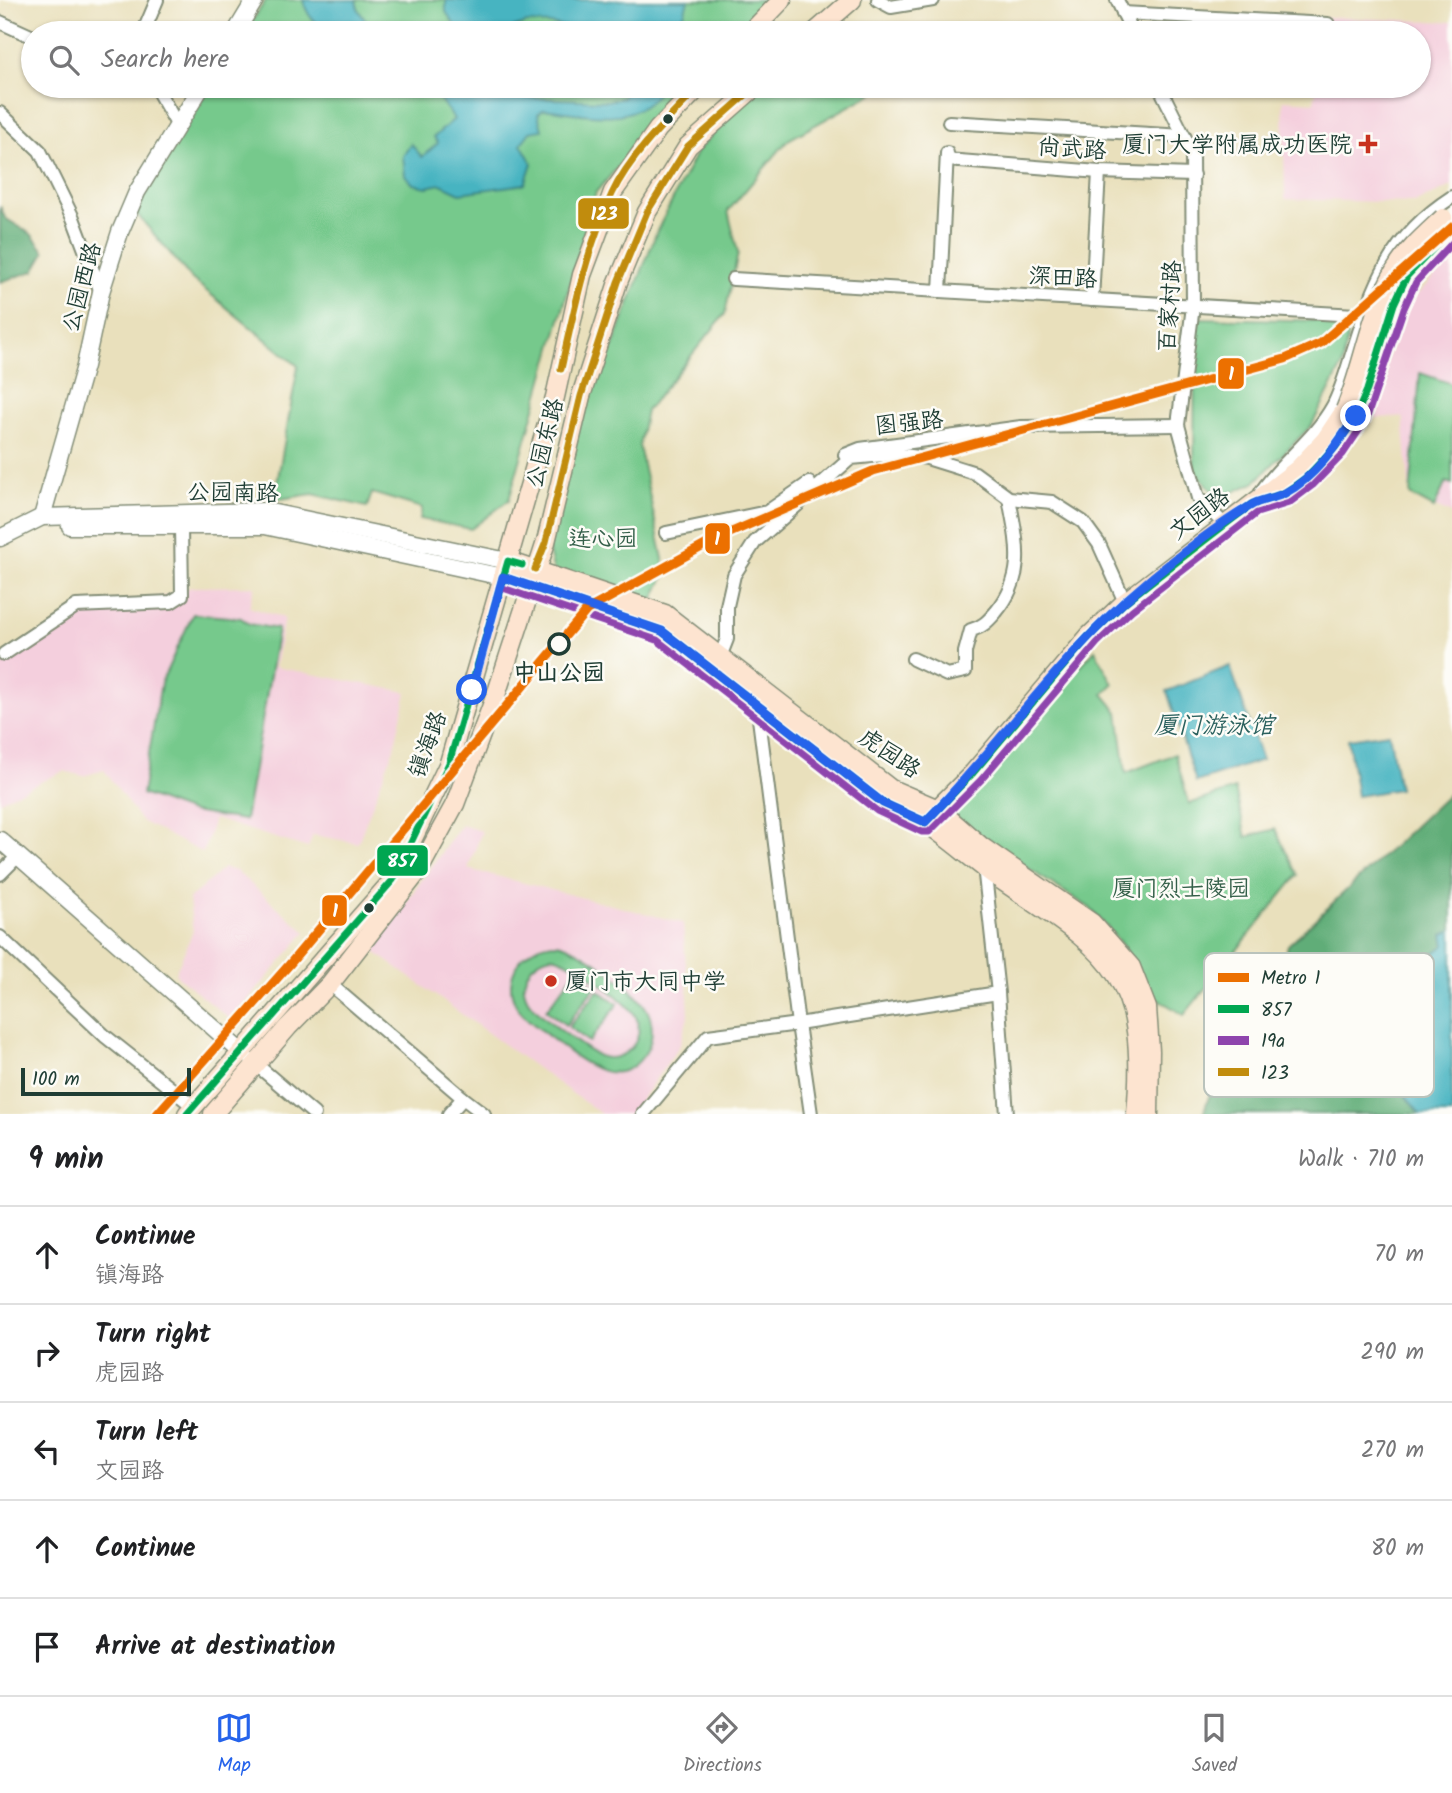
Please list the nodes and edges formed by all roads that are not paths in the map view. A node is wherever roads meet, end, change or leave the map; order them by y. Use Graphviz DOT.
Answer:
graph roads {
  1 [pos="157,0"];
  2 [pos="256,0"];
  3 [pos="782,0"];
  4 [pos="852,0"];
  5 [pos="878,0"];
  6 [pos="933,0"];
  7 [pos="1117,0"];
  8 [pos="1123,13"];
  9 [pos="148,21"];
  10 [pos="243,21"];
  11 [pos="762,21"];
  12 [pos="828,21"];
  13 [pos="1127,21"];
  14 [pos="1272,21"];
  15 [pos="0,22"];
  16 [pos="21,32"];
  17 [pos="162,98"];
  18 [pos="195,98"];
  19 [pos="689,98"];
  20 [pos="742,98"];
  21 [pos="1165,98"];
  22 [pos="0,113"];
  23 [pos="949,122"];
  24 [pos="178,125"];
  25 [pos="1184,136"];
  26 [pos="1100,172"];
  27 [pos="1193,175"];
  28 [pos="1452,197"];
  29 [pos="1449,220"];
  30 [pos="733,279"];
  31 [pos="940,291"];
  32 [pos="101,292"];
  33 [pos="1092,300"];
  34 [pos="1193,306"];
  35 [pos="1364,316"];
  36 [pos="1390,317"];
  37 [pos="1178,425"];
  38 [pos="1009,498"];
  39 [pos="1252,504"];
  40 [pos="42,517"];
  41 [pos="1224,524"];
  42 [pos="181,527"];
  43 [pos="666,533"];
  44 [pos="0,538"];
  45 [pos="0,550"];
  46 [pos="506,569"];
  47 [pos="532,578"];
  48 [pos="1125,602"];
  49 [pos="1,652"];
  50 [pos="720,657"];
  51 [pos="913,659"];
  52 [pos="754,681"];
  53 [pos="757,703"];
  54 [pos="938,809"];
  55 [pos="925,822"];
  56 [pos="0,840"];
  57 [pos="982,847"];
  58 [pos="18,856"];
  59 [pos="984,869"];
  60 [pos="0,874"];
  61 [pos="0,937"];
  62 [pos="330,984"];
  63 [pos="998,993"];
  64 [pos="799,1024"];
  65 [pos="240,1051"];
  66 [pos="256,1064"];
  67 [pos="463,1098"];
  68 [pos="190,1110"];
  69 [pos="213,1114"];
  70 [pos="314,1114"];
  71 [pos="449,1114"];
  72 [pos="484,1114"];
  73 [pos="643,1114"];
  74 [pos="811,1114"];
  75 [pos="1007,1114"];
  76 [pos="1136,1114"];
  77 [pos="1149,1114"];
  1 -- 9 [label="street"];
  2 -- 10 [label="street"];
  3 -- 11 [label="main road"];
  4 -- 12 [label="main road"];
  5 -- 6 [label="street"];
  7 -- 8 [label="street"];
  8 -- 13 [label="street"];
  8 -- 14 [label="street"];
  15 -- 16 [label="street"];
  17 -- 24 [label="street"];
  18 -- 24 [label="street, 公园西路"];
  19 -- 46 [label="main road, 公园东路"];
  20 -- 47 [label="main road, 公园东路"];
  21 -- 25 [label="street, 百家村路"];
  22 -- 32 [label="street"];
  23 -- 25 [label="street"];
  24 -- 32 [label="street, 公园西路"];
  25 -- 27 [label="street, 百家村路"];
  26 -- 27 [label="street, 尚武路"];
  26 -- 31 [label="street, 尚武路"];
  26 -- 33 [label="street"];
  27 -- 34 [label="street, 百家村路"];
  28 -- 35 [label="street"];
  29 -- 36 [label="street"];
  29 -- 39 [label="main road, 文园路, bridge"];
  30 -- 31 [label="street, 深田路"];
  31 -- 33 [label="street, 深田路"];
  32 -- 40 [label="street, 公园西路"];
  33 -- 34 [label="street, 深田路"];
  34 -- 35 [label="street, 深田路"];
  34 -- 37 [label="street, 百家村路"];
  35 -- 36 [label="street, 深田路"];
  35 -- 39 [label="street"];
  36 -- 39 [label="street"];
  37 -- 41 [label="street, 百家村路"];
  37 -- 43 [label="street, 图强路"];
  38 -- 48 [label="street"];
  38 -- 50 [label="street"];
  38 -- 51 [label="street"];
  39 -- 41 [label="main road, 文园路"];
  40 -- 44 [label="street, 公园南路"];
  40 -- 46 [label="street, 公园南路"];
  41 -- 48 [label="main road, 文园路"];
  42 -- 45 [label="street, 公园南路"];
  42 -- 46 [label="street, 公园南路"];
  42 -- 49 [label="street"];
  46 -- 47 [label="main road, 虎园路"];
  46 -- 65 [label="main road, 镇海路"];
  47 -- 50 [label="main road, 虎园路"];
  47 -- 53 [label="main road, 虎园路"];
  47 -- 62 [label="main road, 镇海路"];
  48 -- 54 [label="main road, 文园路"];
  50 -- 52 [label="main road, 虎园路"];
  52 -- 53 [label="street"];
  52 -- 54 [label="main road, 虎园路"];
  53 -- 55 [label="main road, 虎园路"];
  53 -- 64 [label="street"];
  54 -- 55 [label="main road, 文园路"];
  54 -- 57 [label="main road, 虎园路"];
  55 -- 59 [label="main road, 虎园路"];
  56 -- 58 [label="street"];
  57 -- 59 [label="street"];
  57 -- 77 [label="main road, 虎园路"];
  58 -- 60 [label="street"];
  58 -- 65 [label="street"];
  59 -- 63 [label="street"];
  59 -- 76 [label="main road, 虎园路"];
  61 -- 68 [label="street"];
  62 -- 66 [label="main road, 镇海路"];
  62 -- 67 [label="street"];
  63 -- 64 [label="street"];
  63 -- 75 [label="street"];
  64 -- 73 [label="street"];
  64 -- 74 [label="street"];
  65 -- 66 [label="street"];
  65 -- 68 [label="main road, 镇海路"];
  66 -- 69 [label="main road, 镇海路"];
  66 -- 70 [label="street"];
  67 -- 71 [label="street"];
  67 -- 72 [label="street"];
}
